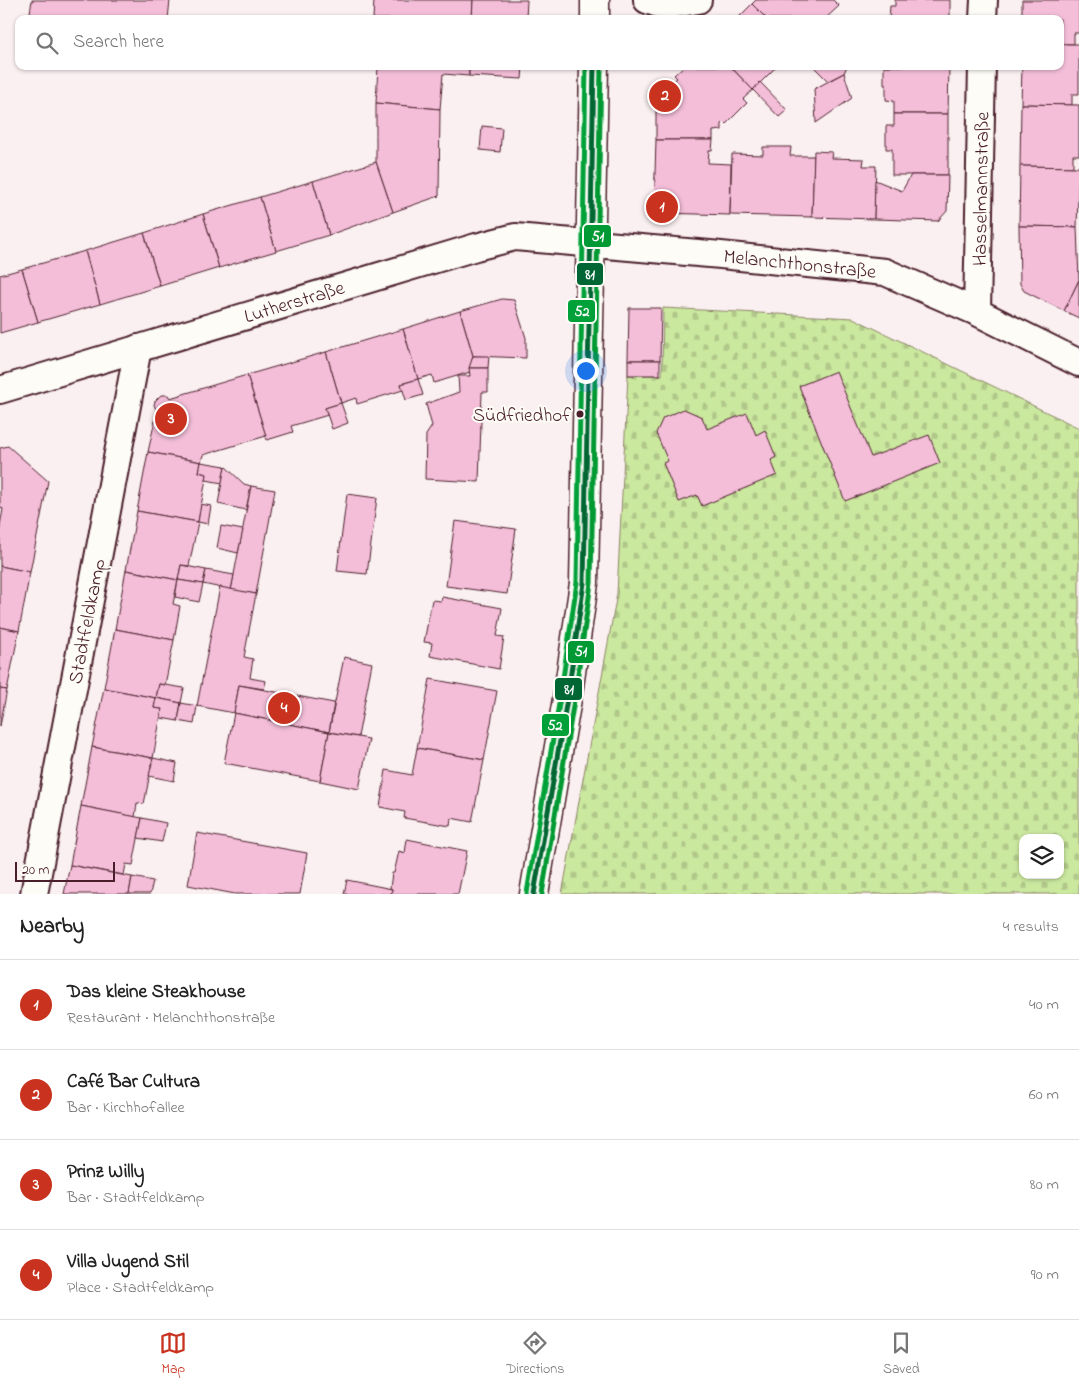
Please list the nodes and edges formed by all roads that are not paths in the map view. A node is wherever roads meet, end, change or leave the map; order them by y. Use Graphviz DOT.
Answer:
graph roads {
  1 [pos="595,0"];
  2 [pos="647,0"];
  3 [pos="698,0"];
  4 [pos="984,0"];
  5 [pos="595,15"];
  6 [pos="983,15"];
  7 [pos="594,70"];
  8 [pos="982,70"];
  9 [pos="591,243"];
  10 [pos="976,312"];
  11 [pos="138,348"];
  12 [pos="1079,363"];
  13 [pos="0,390"];
  14 [pos="34,894"];
  15 [pos="534,894"];
  1 -- 5 [label="street"];
  2 -- 3 [label="street"];
  4 -- 6 [label="street"];
  7 -- 9 [label="street"];
  8 -- 10 [label="street, Hasselmannstraße"];
  9 -- 10 [label="street, Melanchthonstraße"];
  9 -- 11 [label="street, Lutherstraße"];
  9 -- 15 [label="street"];
  10 -- 12 [label="street, Melanchthonstraße"];
  11 -- 13 [label="street, Lutherstraße"];
  11 -- 14 [label="street, Stadtfeldkamp"];
}
